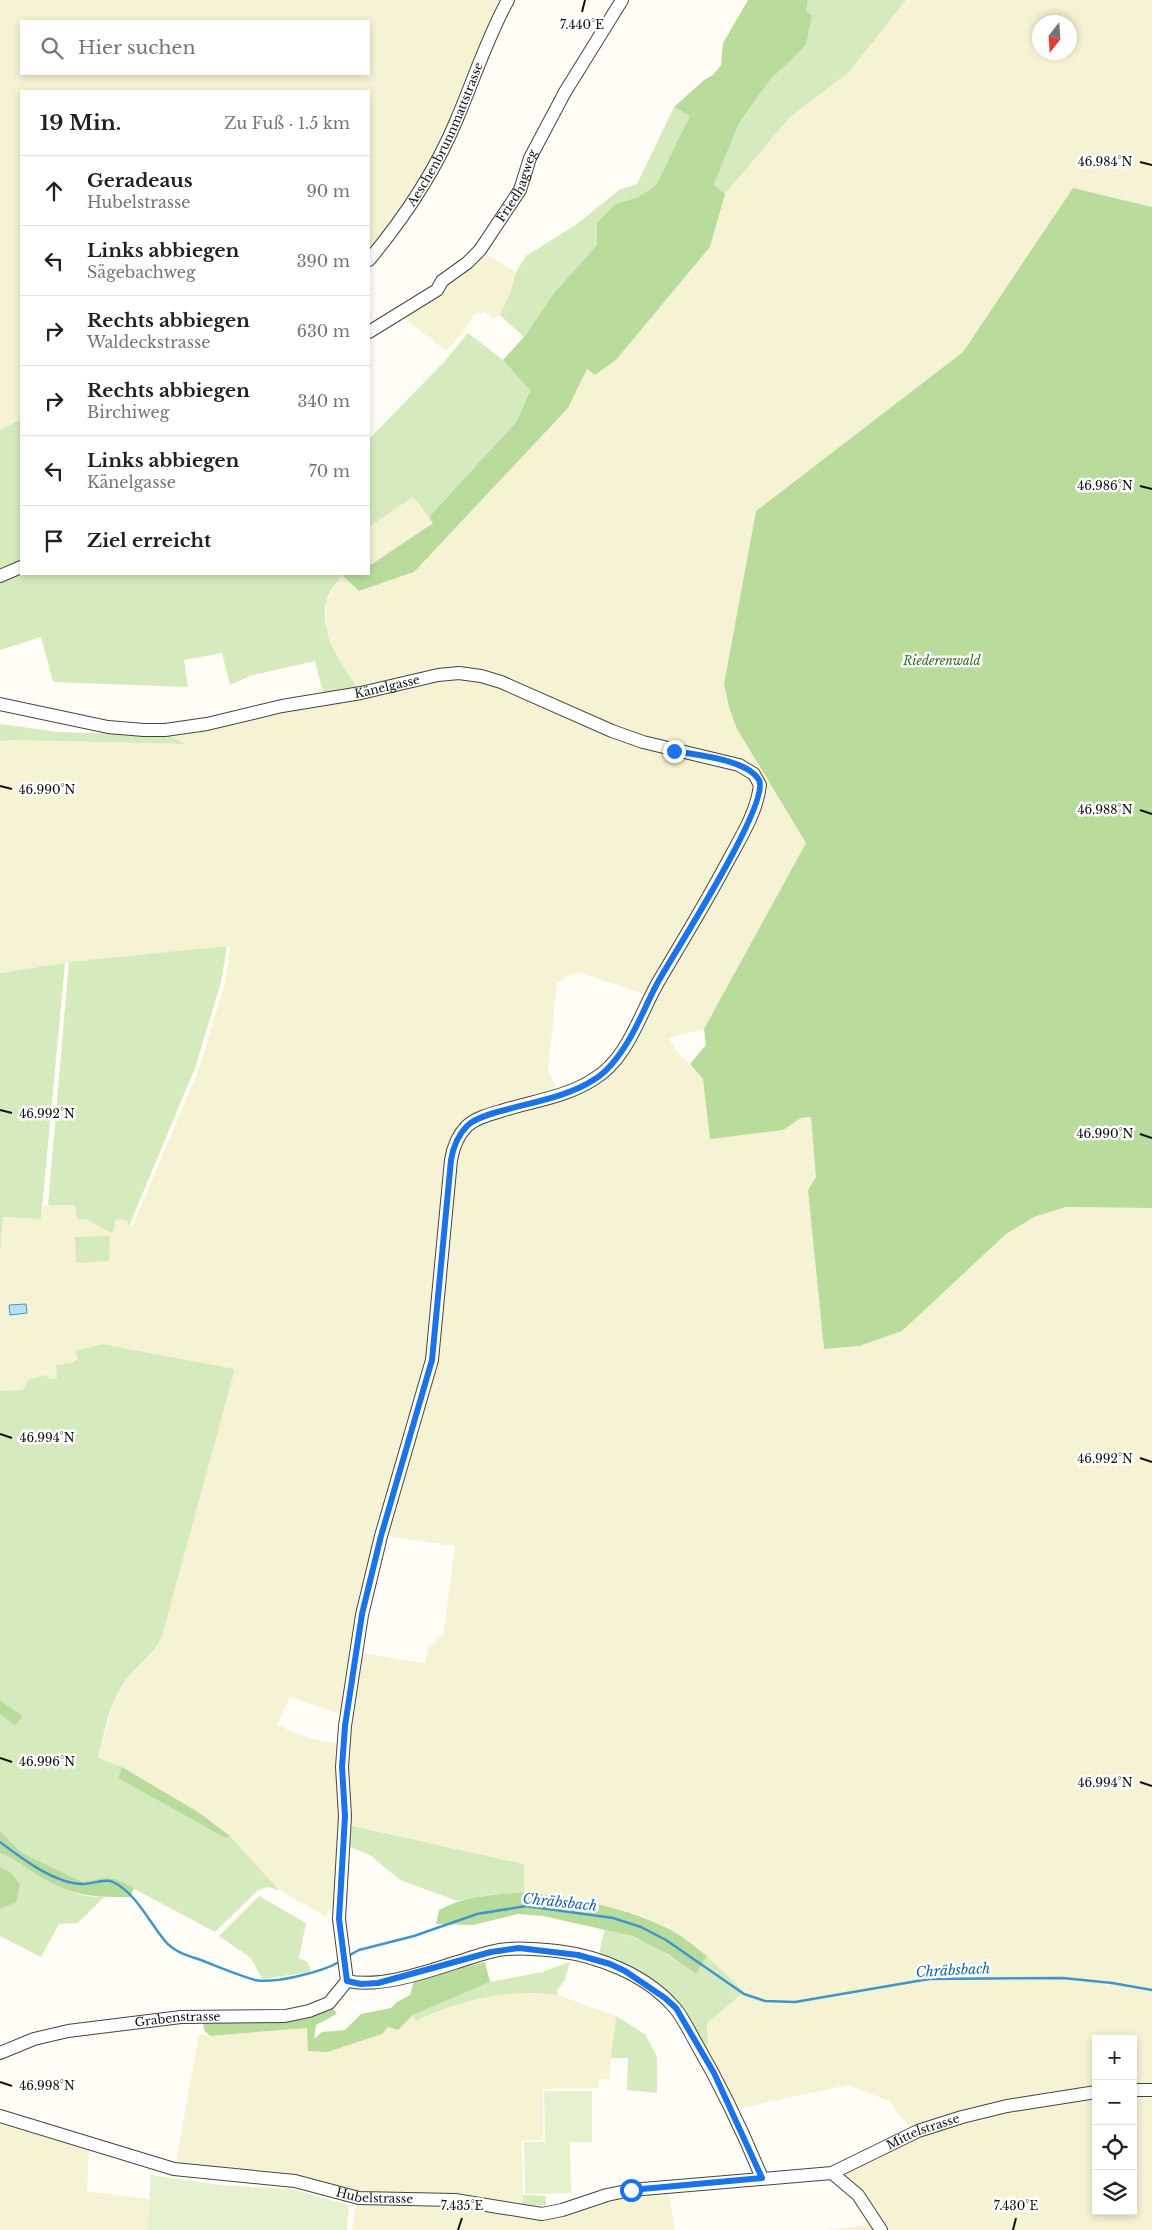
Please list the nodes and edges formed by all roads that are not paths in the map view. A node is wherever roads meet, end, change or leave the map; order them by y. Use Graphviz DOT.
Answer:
graph roads {
  1 [pos="508,0"];
  2 [pos="622,0"];
  3 [pos="370,259"];
  4 [pos="370,331"];
  5 [pos="20,567"];
  6 [pos="0,576"];
  7 [pos="0,704"];
  8 [pos="347,1981"];
  9 [pos="0,2053"];
  10 [pos="1137,2090"];
  11 [pos="1152,2090"];
  12 [pos="1092,2093"];
  13 [pos="0,2116"];
  14 [pos="832,2173"];
  15 [pos="758,2179"];
  16 [pos="881,2230"];
  1 -- 3 [label="street, Aeschenbrunnmattstrasse"];
  2 -- 4 [label="street, Friedhagweg"];
  5 -- 6 [label="street"];
  7 -- 8 [label="street, Känelgasse"];
  8 -- 9 [label="street, Grabenstrasse"];
  8 -- 15 [label="street"];
  10 -- 11 [label="street"];
  12 -- 14 [label="street, Mittelstrasse"];
  13 -- 15 [label="street, Hubelstrasse"];
  14 -- 15 [label="street, Mittelstrasse"];
  14 -- 16 [label="street"];
}
